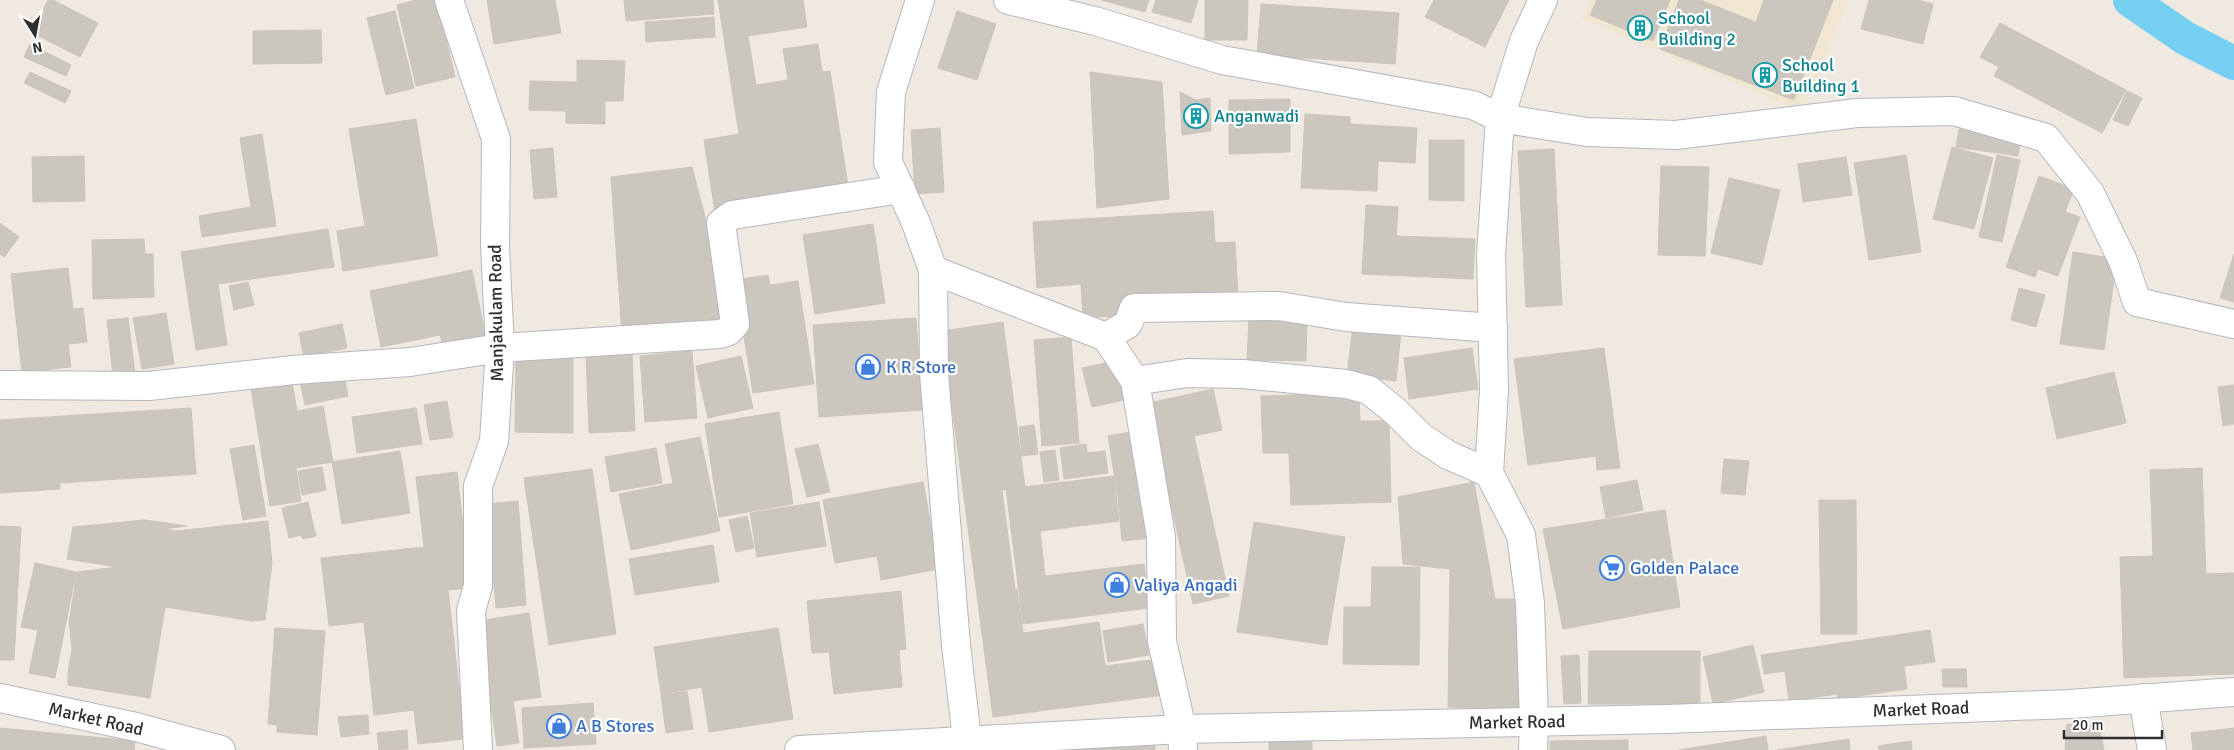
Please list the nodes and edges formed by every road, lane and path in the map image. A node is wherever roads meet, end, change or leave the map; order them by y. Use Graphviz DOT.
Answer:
graph roads {
  1 [pos="448,0"];
  2 [pos="920,0"];
  3 [pos="1008,0"];
  4 [pos="1543,0"];
  5 [pos="1500,118"];
  6 [pos="901,190"];
  7 [pos="933,270"];
  8 [pos="2234,324"];
  9 [pos="1493,328"];
  10 [pos="1106,337"];
  11 [pos="500,348"];
  12 [pos="1135,382"];
  13 [pos="0,385"];
  14 [pos="1489,474"];
  15 [pos="2234,692"];
  16 [pos="0,698"];
  17 [pos="2143,698"];
  18 [pos="1534,722"];
  19 [pos="967,740"];
  20 [pos="1183,740"];
  21 [pos="221,750"];
  22 [pos="478,750"];
  23 [pos="799,750"];
  24 [pos="1533,750"];
  25 [pos="2152,750"];
  1 -- 11 [label="street, Manjakulam Road"];
  2 -- 6 [label="street"];
  3 -- 5 [label="street"];
  4 -- 5 [label="street"];
  5 -- 8 [label="street"];
  5 -- 9 [label="street"];
  6 -- 7 [label="street"];
  6 -- 11 [label="street"];
  7 -- 10 [label="street"];
  7 -- 19 [label="street"];
  9 -- 10 [label="street"];
  9 -- 14 [label="street"];
  10 -- 12 [label="street"];
  11 -- 13 [label="street"];
  11 -- 22 [label="street, Manjakulam Road"];
  12 -- 14 [label="street"];
  12 -- 20 [label="street"];
  14 -- 18 [label="street"];
  15 -- 17 [label="street, Market Road"];
  16 -- 21 [label="street, Market Road"];
  17 -- 18 [label="street, Market Road"];
  17 -- 25 [label="street"];
  18 -- 20 [label="street, Market Road"];
  18 -- 24 [label="street"];
  19 -- 20 [label="street, Market Road"];
  19 -- 23 [label="street, Market Road"];
}
